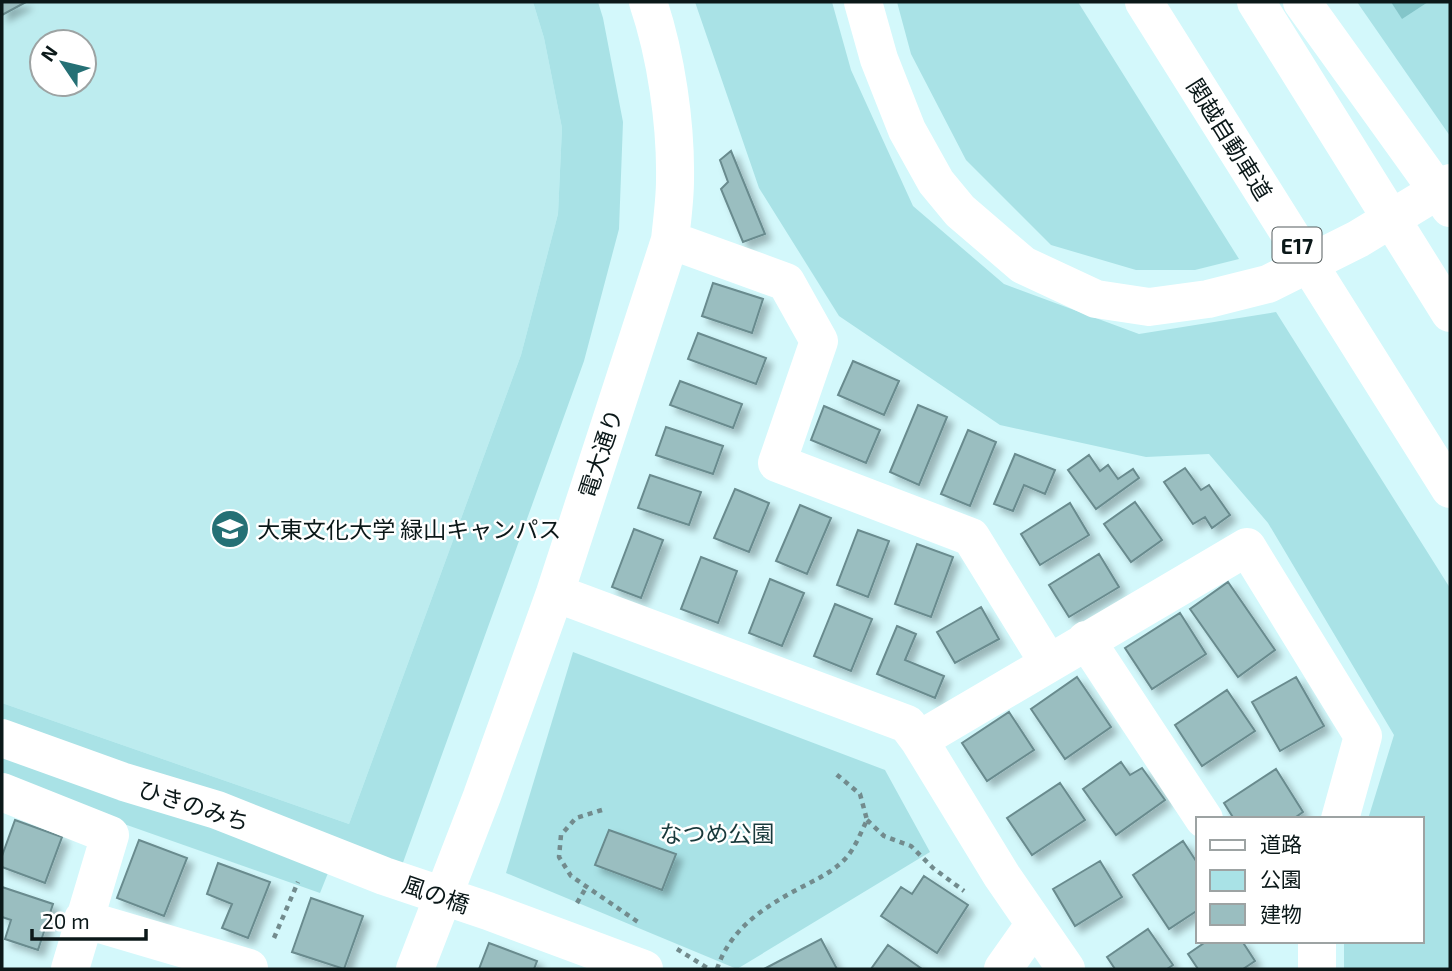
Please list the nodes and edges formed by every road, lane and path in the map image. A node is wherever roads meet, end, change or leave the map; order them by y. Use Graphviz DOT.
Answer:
graph roads {
  1 [pos="648,2"];
  2 [pos="863,2"];
  3 [pos="1144,2"];
  4 [pos="1256,2"];
  5 [pos="1302,2"];
  6 [pos="1450,183"];
  7 [pos="1450,208"];
  8 [pos="670,240"];
  9 [pos="1450,313"];
  10 [pos="1450,489"];
  11 [pos="555,593"];
  12 [pos="1086,640"];
  13 [pos="1048,662"];
  14 [pos="2,738"];
  15 [pos="919,740"];
  16 [pos="836,774"];
  17 [pos="2,792"];
  18 [pos="602,810"];
  19 [pos="1202,817"];
  20 [pos="1341,817"];
  21 [pos="867,820"];
  22 [pos="313,848"];
  23 [pos="384,876"];
  24 [pos="1002,876"];
  25 [pos="587,886"];
  26 [pos="573,909"];
  27 [pos="83,919"];
  28 [pos="1034,925"];
  29 [pos="651,931"];
  30 [pos="1317,943"];
  31 [pos="658,957"];
  32 [pos="249,968"];
  33 [pos="70,969"];
  34 [pos="415,969"];
  35 [pos="709,969"];
  36 [pos="716,969"];
  37 [pos="1003,969"];
  38 [pos="1066,969"];
  39 [pos="1317,969"];
  1 -- 8 [label="main road, 電大通り"];
  2 -- 6 [label="main road"];
  3 -- 10 [label="main road, 関越自動車道 / E17"];
  4 -- 9 [label="main road"];
  5 -- 7 [label="main road"];
  8 -- 11 [label="main road, 電大通り"];
  8 -- 13 [label="main road"];
  11 -- 15 [label="main road"];
  11 -- 34 [label="main road, 電大通り"];
  12 -- 13 [label="main road"];
  12 -- 19 [label="main road"];
  12 -- 20 [label="main road"];
  13 -- 15 [label="main road"];
  14 -- 22 [label="main road, ひきのみち"];
  15 -- 24 [label="main road"];
  16 -- 21 [label="path"];
  17 -- 27 [label="main road"];
  18 -- 25 [label="path"];
  21 -- 24 [label="path"];
  21 -- 36 [label="path"];
  22 -- 23 [label="main road, ひきのみち"];
  22 -- 32 [label="path"];
  23 -- 31 [label="main road, 風の橋"];
  24 -- 28 [label="main road"];
  25 -- 26 [label="path"];
  25 -- 29 [label="path"];
  27 -- 32 [label="main road"];
  27 -- 33 [label="main road"];
  28 -- 37 [label="main road"];
  28 -- 38 [label="main road"];
  30 -- 39 [label="main road"];
  31 -- 35 [label="path"];
}
